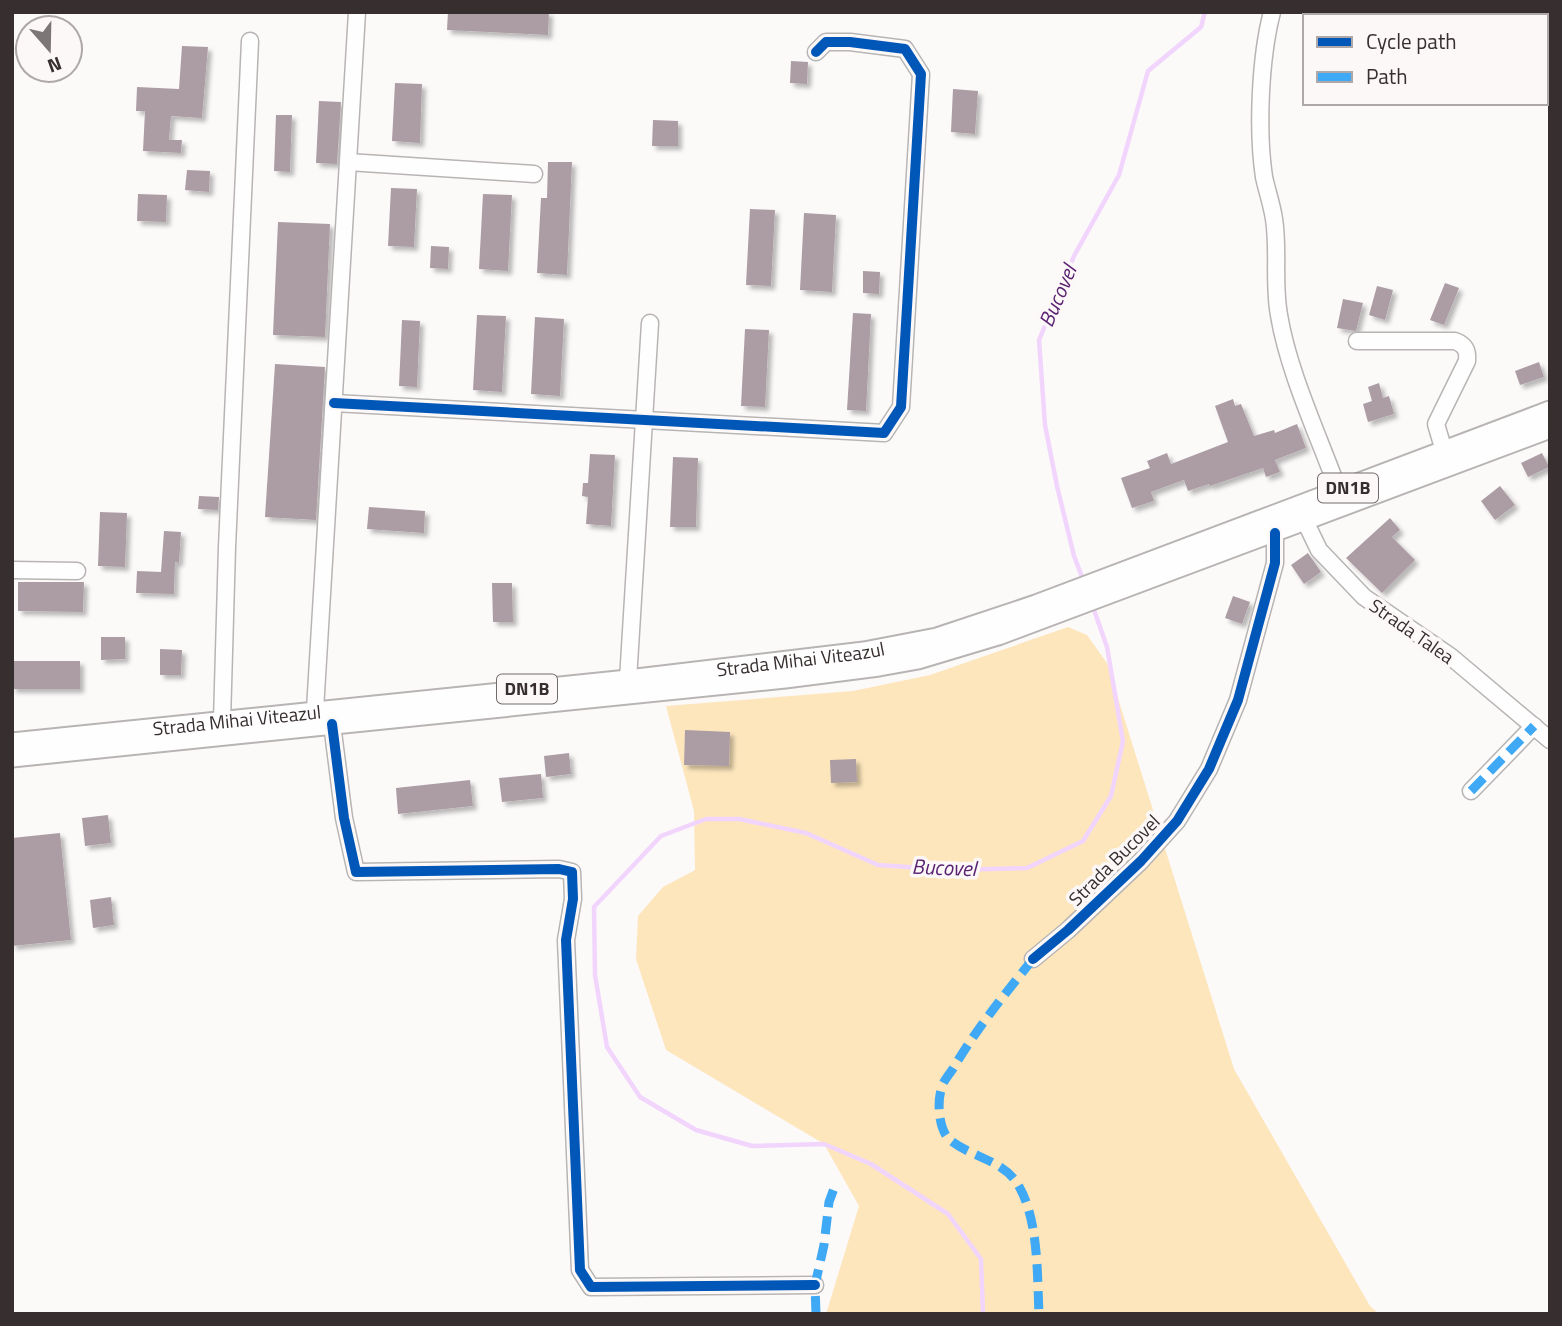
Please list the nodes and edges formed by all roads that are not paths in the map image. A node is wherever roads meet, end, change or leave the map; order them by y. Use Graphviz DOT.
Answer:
graph roads {
  1 [pos="357,12"];
  2 [pos="1272,12"];
  3 [pos="250,41"];
  4 [pos="816,52"];
  5 [pos="348,162"];
  6 [pos="534,174"];
  7 [pos="650,323"];
  8 [pos="1357,341"];
  9 [pos="334,403"];
  10 [pos="1550,411"];
  11 [pos="644,419"];
  12 [pos="1550,428"];
  13 [pos="1444,451"];
  14 [pos="1339,492"];
  15 [pos="1305,521"];
  16 [pos="1275,533"];
  17 [pos="12,570"];
  18 [pos="77,571"];
  19 [pos="1149,572"];
  20 [pos="1040,612"];
  21 [pos="628,680"];
  22 [pos="315,710"];
  23 [pos="222,721"];
  24 [pos="332,724"];
  25 [pos="1534,726"];
  26 [pos="1550,740"];
  27 [pos="12,743"];
  28 [pos="12,757"];
  29 [pos="1471,791"];
  30 [pos="1033,959"];
  31 [pos="816,1285"];
  1 -- 5 [label="street"];
  2 -- 14 [label="street"];
  3 -- 23 [label="street"];
  4 -- 11 [label="street"];
  5 -- 6 [label="street"];
  5 -- 9 [label="street"];
  7 -- 11 [label="street"];
  8 -- 13 [label="street"];
  9 -- 11 [label="street"];
  9 -- 22 [label="street"];
  10 -- 13 [label="main road, Strada Mihai Viteazul / DN1B"];
  11 -- 21 [label="street"];
  12 -- 15 [label="main road, Strada Mihai Viteazul / DN1B"];
  13 -- 14 [label="main road, Strada Mihai Viteazul / DN1B"];
  14 -- 19 [label="main road, Strada Mihai Viteazul / DN1B"];
  15 -- 16 [label="main road, Strada Mihai Viteazul / DN1B"];
  15 -- 25 [label="street, Strada Talea"];
  16 -- 19 [label="main road, Strada Mihai Viteazul / DN1B"];
  16 -- 30 [label="street, Strada Bucovel"];
  17 -- 18 [label="street"];
  19 -- 20 [label="main road, Strada Mihai Viteazul / DN1B"];
  20 -- 21 [label="main road, Strada Mihai Viteazul / DN1B"];
  20 -- 24 [label="main road, Strada Mihai Viteazul / DN1B"];
  21 -- 22 [label="main road, Strada Mihai Viteazul / DN1B"];
  22 -- 23 [label="main road, Strada Mihai Viteazul / DN1B"];
  23 -- 27 [label="main road, Strada Mihai Viteazul / DN1B"];
  24 -- 28 [label="main road, Strada Mihai Viteazul / DN1B"];
  24 -- 31 [label="street"];
  25 -- 26 [label="street, Strada Talea"];
  25 -- 29 [label="street"];
}
